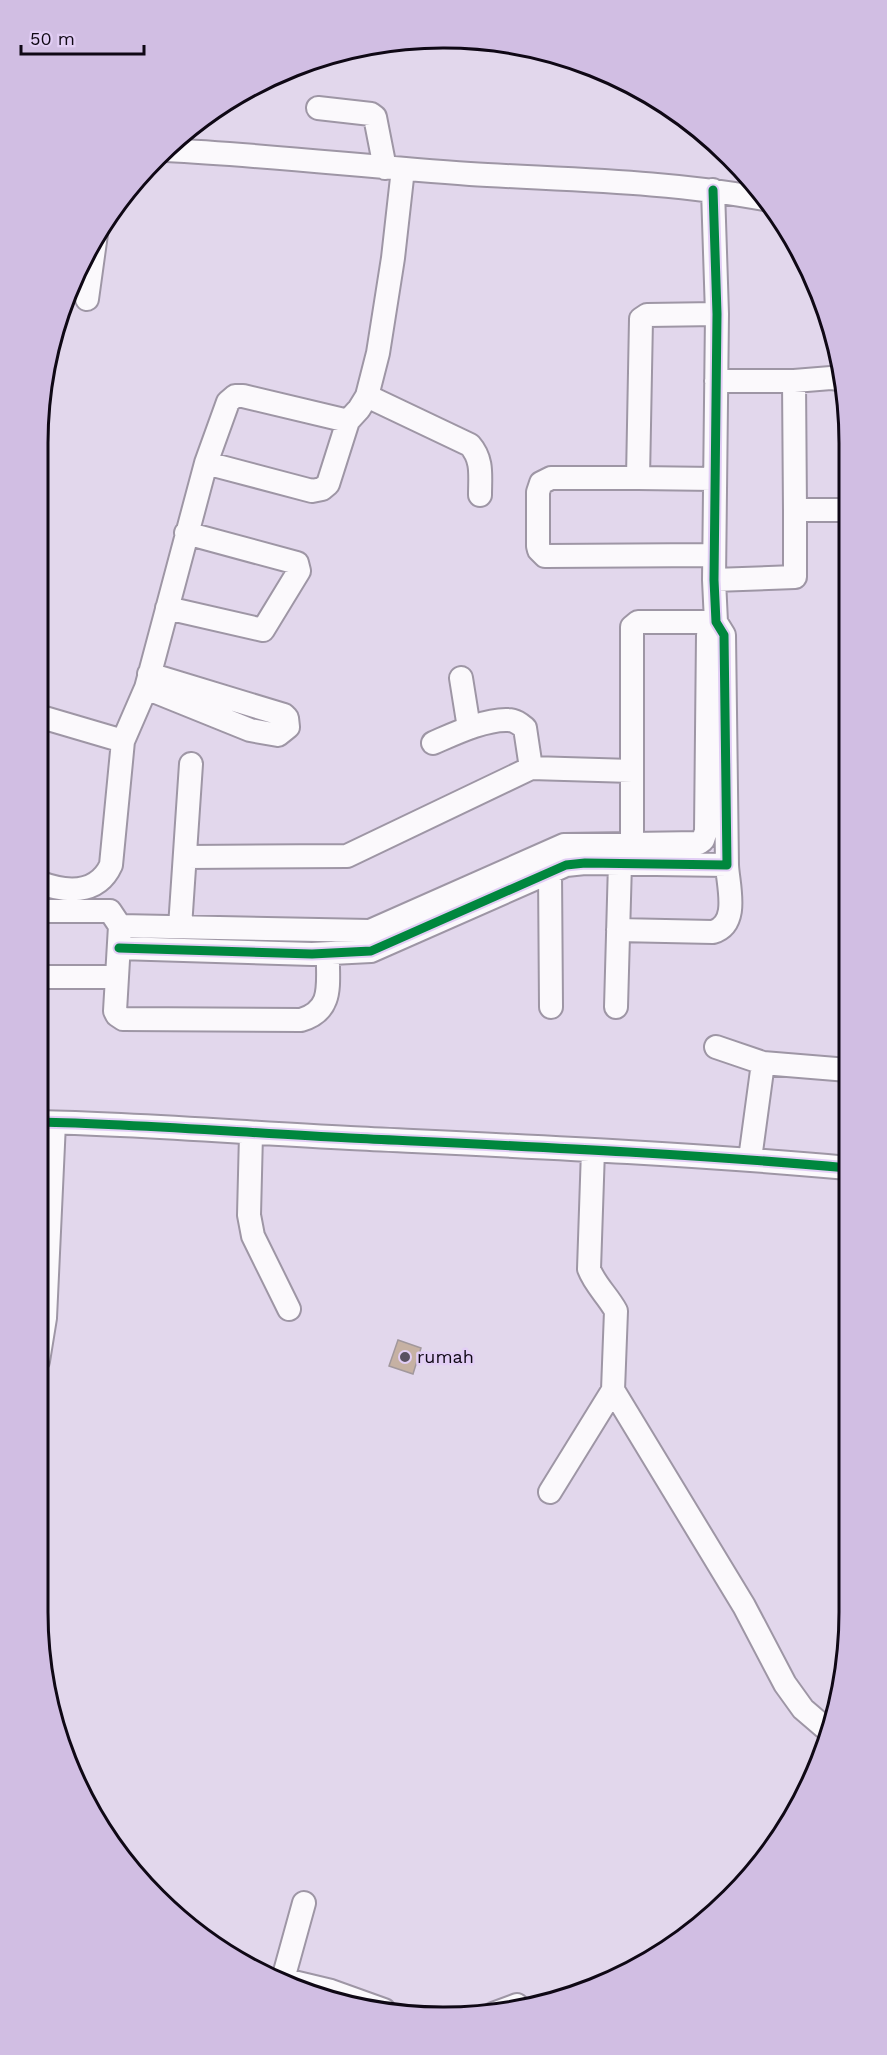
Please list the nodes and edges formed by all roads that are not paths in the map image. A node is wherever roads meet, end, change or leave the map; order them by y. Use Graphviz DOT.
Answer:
graph roads {
  1 [pos="318,108"];
  2 [pos="178,151"];
  3 [pos="394,169"];
  4 [pos="712,190"];
  5 [pos="752,197"];
  6 [pos="92,263"];
  7 [pos="87,299"];
  8 [pos="717,314"];
  9 [pos="833,378"];
  10 [pos="716,381"];
  11 [pos="794,381"];
  12 [pos="367,396"];
  13 [pos="348,421"];
  14 [pos="206,462"];
  15 [pos="638,478"];
  16 [pos="715,478"];
  17 [pos="480,495"];
  18 [pos="795,510"];
  19 [pos="839,510"];
  20 [pos="186,533"];
  21 [pos="714,555"];
  22 [pos="714,580"];
  23 [pos="167,608"];
  24 [pos="716,622"];
  25 [pos="461,678"];
  26 [pos="147,681"];
  27 [pos="225,708"];
  28 [pos="48,719"];
  29 [pos="469,728"];
  30 [pos="123,741"];
  31 [pos="433,743"];
  32 [pos="190,764"];
  33 [pos="531,768"];
  34 [pos="632,771"];
  35 [pos="632,843"];
  36 [pos="585,853"];
  37 [pos="186,857"];
  38 [pos="620,863"];
  39 [pos="727,865"];
  40 [pos="550,872"];
  41 [pos="48,886"];
  42 [pos="48,911"];
  43 [pos="180,927"];
  44 [pos="312,930"];
  45 [pos="618,930"];
  46 [pos="119,937"];
  47 [pos="320,954"];
  48 [pos="48,977"];
  49 [pos="117,977"];
  50 [pos="551,1007"];
  51 [pos="616,1007"];
  52 [pos="716,1047"];
  53 [pos="763,1063"];
  54 [pos="839,1069"];
  55 [pos="48,1122"];
  56 [pos="251,1134"];
  57 [pos="593,1150"];
  58 [pos="750,1159"];
  59 [pos="839,1167"];
  60 [pos="289,1309"];
  61 [pos="613,1390"];
  62 [pos="550,1492"];
  63 [pos="822,1726"];
  64 [pos="304,1903"];
  65 [pos="285,1974"];
  1 -- 3 [label="street"];
  2 -- 3 [label="street"];
  3 -- 4 [label="street"];
  3 -- 12 [label="street"];
  4 -- 5 [label="street"];
  4 -- 8 [label="street"];
  6 -- 7 [label="street"];
  8 -- 10 [label="street"];
  8 -- 15 [label="street"];
  9 -- 11 [label="street"];
  10 -- 11 [label="street"];
  10 -- 16 [label="street"];
  11 -- 18 [label="street"];
  12 -- 13 [label="street"];
  12 -- 17 [label="street"];
  13 -- 14 [label="street"];
  13 -- 14 [label="street"];
  14 -- 20 [label="street"];
  15 -- 16 [label="street"];
  15 -- 21 [label="street"];
  16 -- 21 [label="street"];
  18 -- 19 [label="street"];
  18 -- 22 [label="street"];
  20 -- 23 [label="street"];
  20 -- 23 [label="street"];
  21 -- 22 [label="street"];
  22 -- 24 [label="street"];
  23 -- 26 [label="street"];
  24 -- 34 [label="street"];
  24 -- 35 [label="street"];
  24 -- 39 [label="street"];
  25 -- 29 [label="street"];
  26 -- 27 [label="street"];
  26 -- 30 [label="street"];
  28 -- 30 [label="street"];
  29 -- 31 [label="street"];
  29 -- 33 [label="street"];
  30 -- 41 [label="street"];
  32 -- 37 [label="street"];
  33 -- 34 [label="street"];
  33 -- 37 [label="street"];
  34 -- 35 [label="street"];
  35 -- 36 [label="street"];
  36 -- 38 [label="street"];
  36 -- 40 [label="street"];
  36 -- 44 [label="street"];
  37 -- 43 [label="street"];
  38 -- 39 [label="street"];
  38 -- 45 [label="street"];
  39 -- 45 [label="street"];
  40 -- 47 [label="street"];
  40 -- 50 [label="street"];
  42 -- 46 [label="street"];
  43 -- 44 [label="street"];
  43 -- 46 [label="street"];
  44 -- 47 [label="street"];
  45 -- 51 [label="street"];
  46 -- 47 [label="street"];
  46 -- 49 [label="street"];
  47 -- 49 [label="street"];
  48 -- 49 [label="street"];
  52 -- 53 [label="street"];
  53 -- 54 [label="street"];
  53 -- 58 [label="street"];
  55 -- 56 [label="street"];
  56 -- 57 [label="street"];
  56 -- 60 [label="street"];
  57 -- 58 [label="street"];
  57 -- 61 [label="street"];
  58 -- 59 [label="street"];
  61 -- 62 [label="street"];
  61 -- 63 [label="street"];
  64 -- 65 [label="street"];
}
